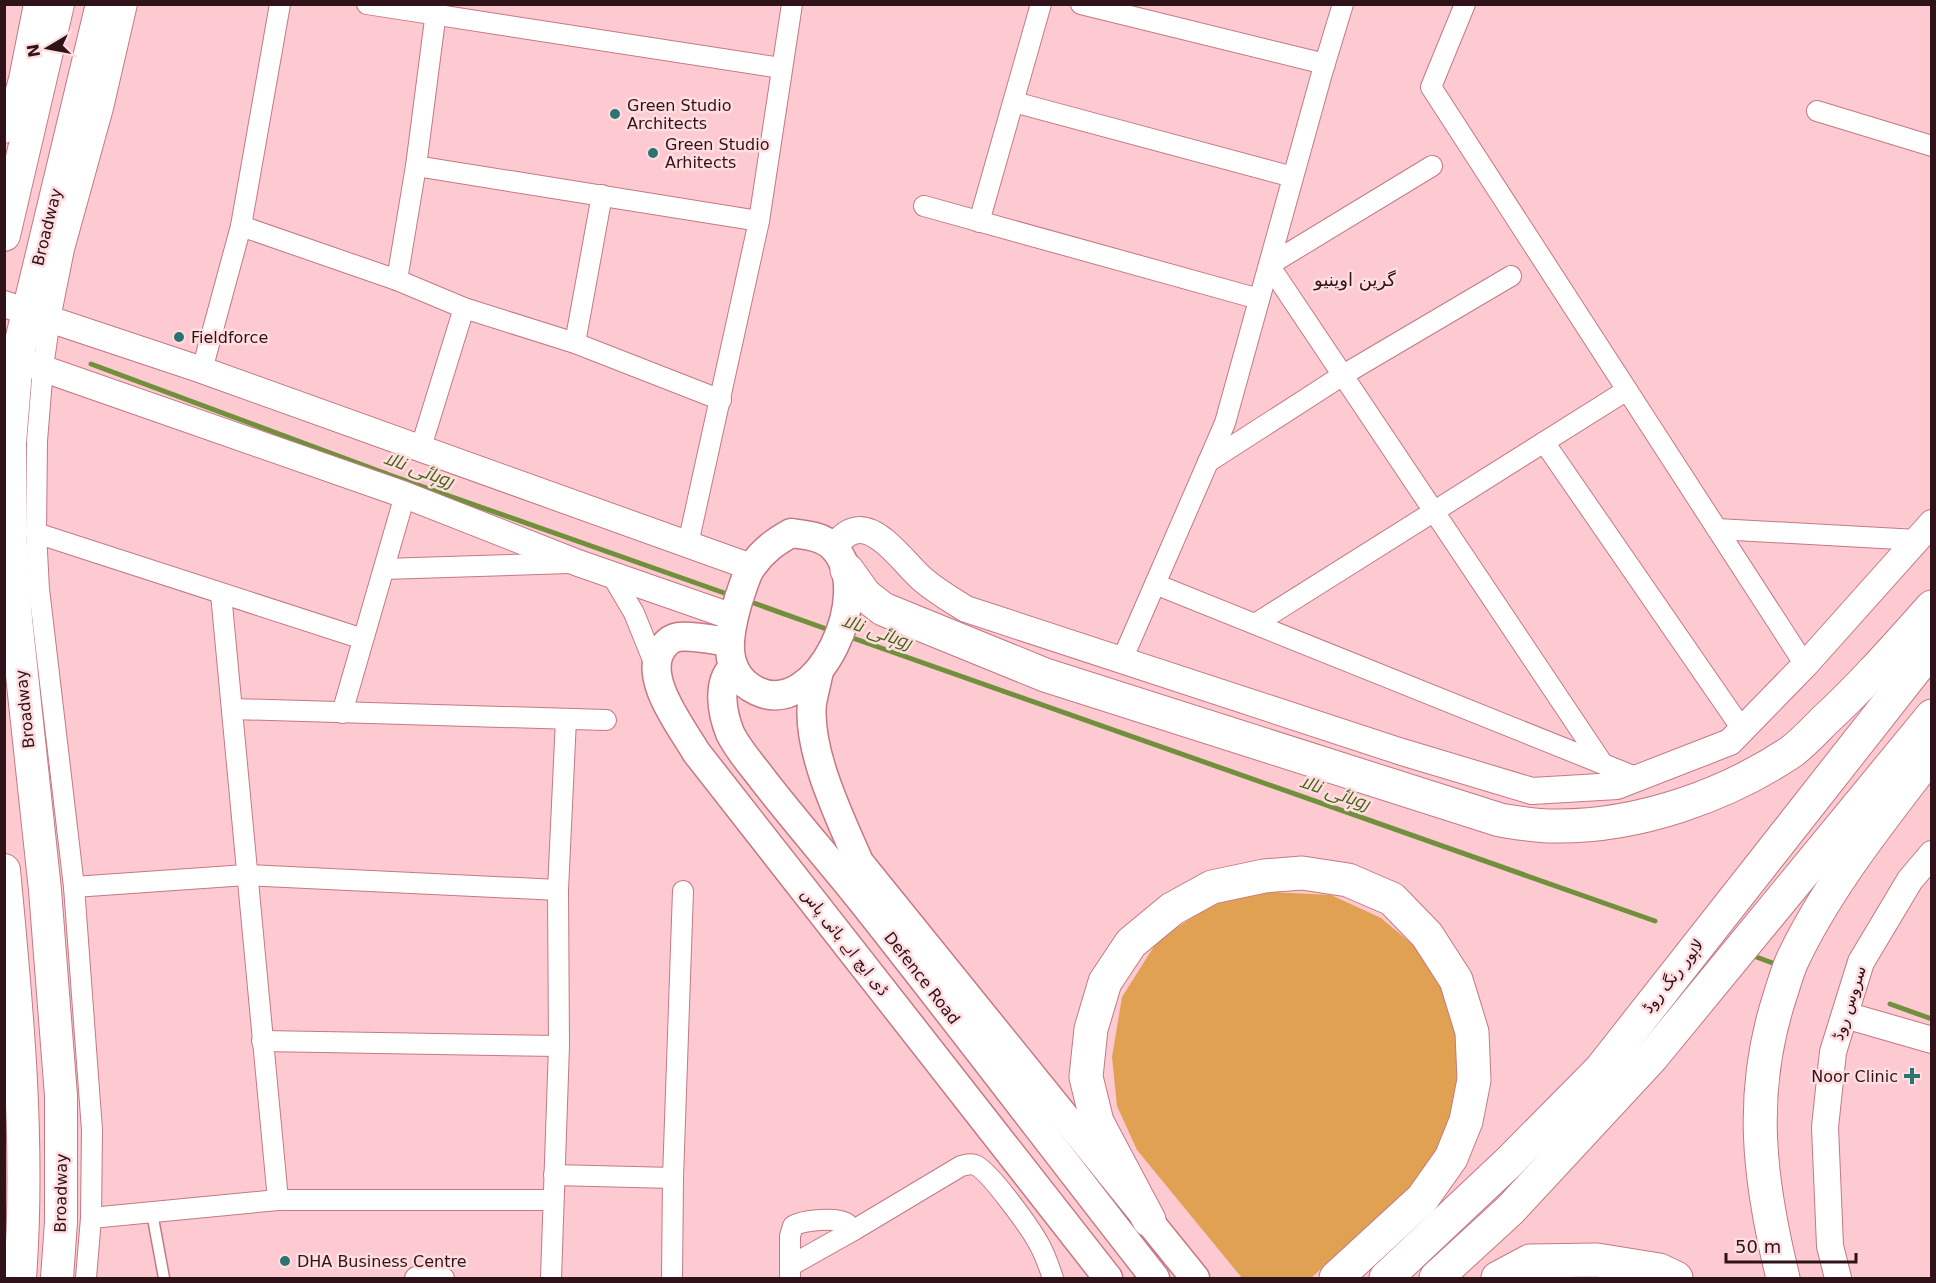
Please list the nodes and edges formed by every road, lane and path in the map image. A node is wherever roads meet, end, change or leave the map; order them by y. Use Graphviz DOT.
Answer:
graph roads {
  1 [pos="34,4"];
  2 [pos="58,4"];
  3 [pos="102,4"];
  4 [pos="127,4"];
  5 [pos="280,4"];
  6 [pos="367,4"];
  7 [pos="792,4"];
  8 [pos="1041,4"];
  9 [pos="1081,4"];
  10 [pos="1343,4"];
  11 [pos="1465,4"];
  12 [pos="436,10"];
  13 [pos="1325,64"];
  14 [pos="781,68"];
  15 [pos="12,76"];
  16 [pos="1014,102"];
  17 [pos="1817,111"];
  18 [pos="4,133"];
  19 [pos="1932,146"];
  20 [pos="416,166"];
  21 [pos="1432,166"];
  22 [pos="1293,177"];
  23 [pos="603,195"];
  24 [pos="924,206"];
  25 [pos="759,221"];
  26 [pos="980,222"];
  27 [pos="241,226"];
  28 [pos="4,235"];
  29 [pos="1269,264"];
  30 [pos="1511,276"];
  31 [pos="397,280"];
  32 [pos="1259,299"];
  33 [pos="464,308"];
  34 [pos="27,311"];
  35 [pos="575,343"];
  36 [pos="21,360"];
  37 [pos="202,370"];
  38 [pos="1342,375"];
  39 [pos="1627,390"];
  40 [pos="721,400"];
  41 [pos="1544,442"];
  42 [pos="420,447"];
  43 [pos="1208,462"];
  44 [pos="405,495"];
  45 [pos="1434,512"];
  46 [pos="1717,529"];
  47 [pos="1924,531"];
  48 [pos="36,533"];
  49 [pos="688,544"];
  50 [pos="840,558"];
  51 [pos="578,563"];
  52 [pos="751,567"];
  53 [pos="384,569"];
  54 [pos="611,574"];
  55 [pos="1155,584"];
  56 [pos="221,594"];
  57 [pos="1932,607"];
  58 [pos="1256,624"];
  59 [pos="363,639"];
  60 [pos="731,642"];
  61 [pos="1932,648"];
  62 [pos="1122,660"];
  63 [pos="655,665"];
  64 [pos="1805,665"];
  65 [pos="819,671"];
  66 [pos="233,709"];
  67 [pos="342,713"];
  68 [pos="1932,716"];
  69 [pos="566,719"];
  70 [pos="606,720"];
  71 [pos="1742,729"];
  72 [pos="1932,753"];
  73 [pos="1603,764"];
  74 [pos="1638,778"];
  75 [pos="1932,854"];
  76 [pos="4,870"];
  77 [pos="246,875"];
  78 [pos="74,886"];
  79 [pos="558,890"];
  80 [pos="683,891"];
  81 [pos="1845,1015"];
  82 [pos="1932,1040"];
  83 [pos="262,1041"];
  84 [pos="559,1046"];
  85 [pos="554,1175"];
  86 [pos="673,1178"];
  87 [pos="278,1200"];
  88 [pos="553,1200"];
  89 [pos="152,1212"];
  90 [pos="92,1218"];
  91 [pos="1149,1220"];
  92 [pos="854,1230"];
  93 [pos="1188,1270"];
  94 [pos="790,1272"];
  95 [pos="20,1278"];
  96 [pos="57,1278"];
  97 [pos="86,1278"];
  98 [pos="164,1278"];
  99 [pos="415,1278"];
  100 [pos="444,1278"];
  101 [pos="551,1278"];
  102 [pos="672,1278"];
  103 [pos="1053,1278"];
  104 [pos="1108,1278"];
  105 [pos="1155,1278"];
  106 [pos="1336,1278"];
  107 [pos="1386,1278"];
  108 [pos="1436,1278"];
  109 [pos="1498,1278"];
  110 [pos="1676,1278"];
  111 [pos="1783,1278"];
  112 [pos="1838,1278"];
  1 -- 15 [label="street"];
  2 -- 28 [label="main road"];
  3 -- 34 [label="main road, Broadway"];
  4 -- 34 [label="street"];
  5 -- 27 [label="street"];
  6 -- 12 [label="street"];
  7 -- 14 [label="street"];
  8 -- 16 [label="street"];
  9 -- 13 [label="street"];
  10 -- 13 [label="street"];
  11 -- 39 [label="street"];
  12 -- 14 [label="street"];
  12 -- 20 [label="street"];
  13 -- 22 [label="street"];
  14 -- 25 [label="street"];
  15 -- 18 [label="street"];
  16 -- 22 [label="street"];
  16 -- 26 [label="street"];
  17 -- 19 [label="street"];
  20 -- 23 [label="street"];
  20 -- 31 [label="street"];
  21 -- 29 [label="street"];
  22 -- 29 [label="street"];
  23 -- 25 [label="street"];
  23 -- 35 [label="street"];
  24 -- 26 [label="street"];
  25 -- 40 [label="street"];
  26 -- 32 [label="street"];
  27 -- 31 [label="street"];
  27 -- 37 [label="street"];
  29 -- 32 [label="street"];
  29 -- 38 [label="street"];
  30 -- 38 [label="street"];
  31 -- 33 [label="street"];
  32 -- 43 [label="street"];
  33 -- 35 [label="street"];
  33 -- 42 [label="street"];
  34 -- 36 [label="main road, Broadway"];
  34 -- 37 [label="street"];
  35 -- 40 [label="street"];
  36 -- 44 [label="street"];
  36 -- 48 [label="street"];
  36 -- 96 [label="main road, Broadway"];
  37 -- 42 [label="street"];
  38 -- 43 [label="street"];
  38 -- 45 [label="street"];
  39 -- 41 [label="street"];
  39 -- 46 [label="street"];
  40 -- 49 [label="street"];
  41 -- 45 [label="street"];
  41 -- 71 [label="street"];
  42 -- 49 [label="street"];
  43 -- 55 [label="street"];
  44 -- 51 [label="street"];
  44 -- 53 [label="street"];
  45 -- 58 [label="street"];
  45 -- 73 [label="street"];
  46 -- 47 [label="street"];
  46 -- 64 [label="street"];
  47 -- 64 [label="street"];
  48 -- 56 [label="street"];
  48 -- 78 [label="street"];
  49 -- 52 [label="street"];
  50 -- 52 [label="main road"];
  50 -- 57 [label="highway"];
  50 -- 62 [label="street"];
  50 -- 65 [label="main road"];
  51 -- 53 [label="street"];
  51 -- 54 [label="street"];
  52 -- 60 [label="main road"];
  53 -- 59 [label="street"];
  54 -- 60 [label="street"];
  54 -- 63 [label="street"];
  55 -- 58 [label="street"];
  55 -- 62 [label="street"];
  56 -- 59 [label="street"];
  56 -- 66 [label="street"];
  58 -- 73 [label="street"];
  59 -- 67 [label="street"];
  60 -- 63 [label="main road"];
  60 -- 65 [label="main road"];
  60 -- 105 [label="main road, Defence Road"];
  61 -- 107 [label="highway, لاہور رنگ روڈ"];
  62 -- 74 [label="street"];
  63 -- 104 [label="main road, ڈی ایچ اے بائی پاس"];
  64 -- 71 [label="street"];
  65 -- 91 [label="main road, Defence Road"];
  66 -- 67 [label="street"];
  66 -- 77 [label="street"];
  67 -- 69 [label="street"];
  68 -- 108 [label="highway, لاہور رنگ روڈ"];
  69 -- 70 [label="street"];
  69 -- 79 [label="street"];
  71 -- 74 [label="street"];
  72 -- 111 [label="highway"];
  73 -- 74 [label="street"];
  75 -- 81 [label="street, سروس روڈ"];
  76 -- 95 [label="main road"];
  77 -- 78 [label="street"];
  77 -- 79 [label="street"];
  77 -- 83 [label="street"];
  78 -- 90 [label="street"];
  79 -- 84 [label="street"];
  80 -- 86 [label="street"];
  81 -- 82 [label="street"];
  81 -- 112 [label="street, سروس روڈ"];
  83 -- 84 [label="street"];
  83 -- 87 [label="street"];
  84 -- 85 [label="street"];
  85 -- 86 [label="street"];
  85 -- 88 [label="street"];
  86 -- 102 [label="street"];
  87 -- 88 [label="street"];
  87 -- 89 [label="street"];
  88 -- 101 [label="street"];
  89 -- 90 [label="street"];
  89 -- 98 [label="lane"];
  90 -- 97 [label="street"];
  91 -- 93 [label="main road, Defence Road"];
  91 -- 106 [label="highway"];
  92 -- 94 [label="street"];
  92 -- 94 [label="street"];
  92 -- 103 [label="street"];
  99 -- 100 [label="street"];
  109 -- 110 [label="highway"];
}
